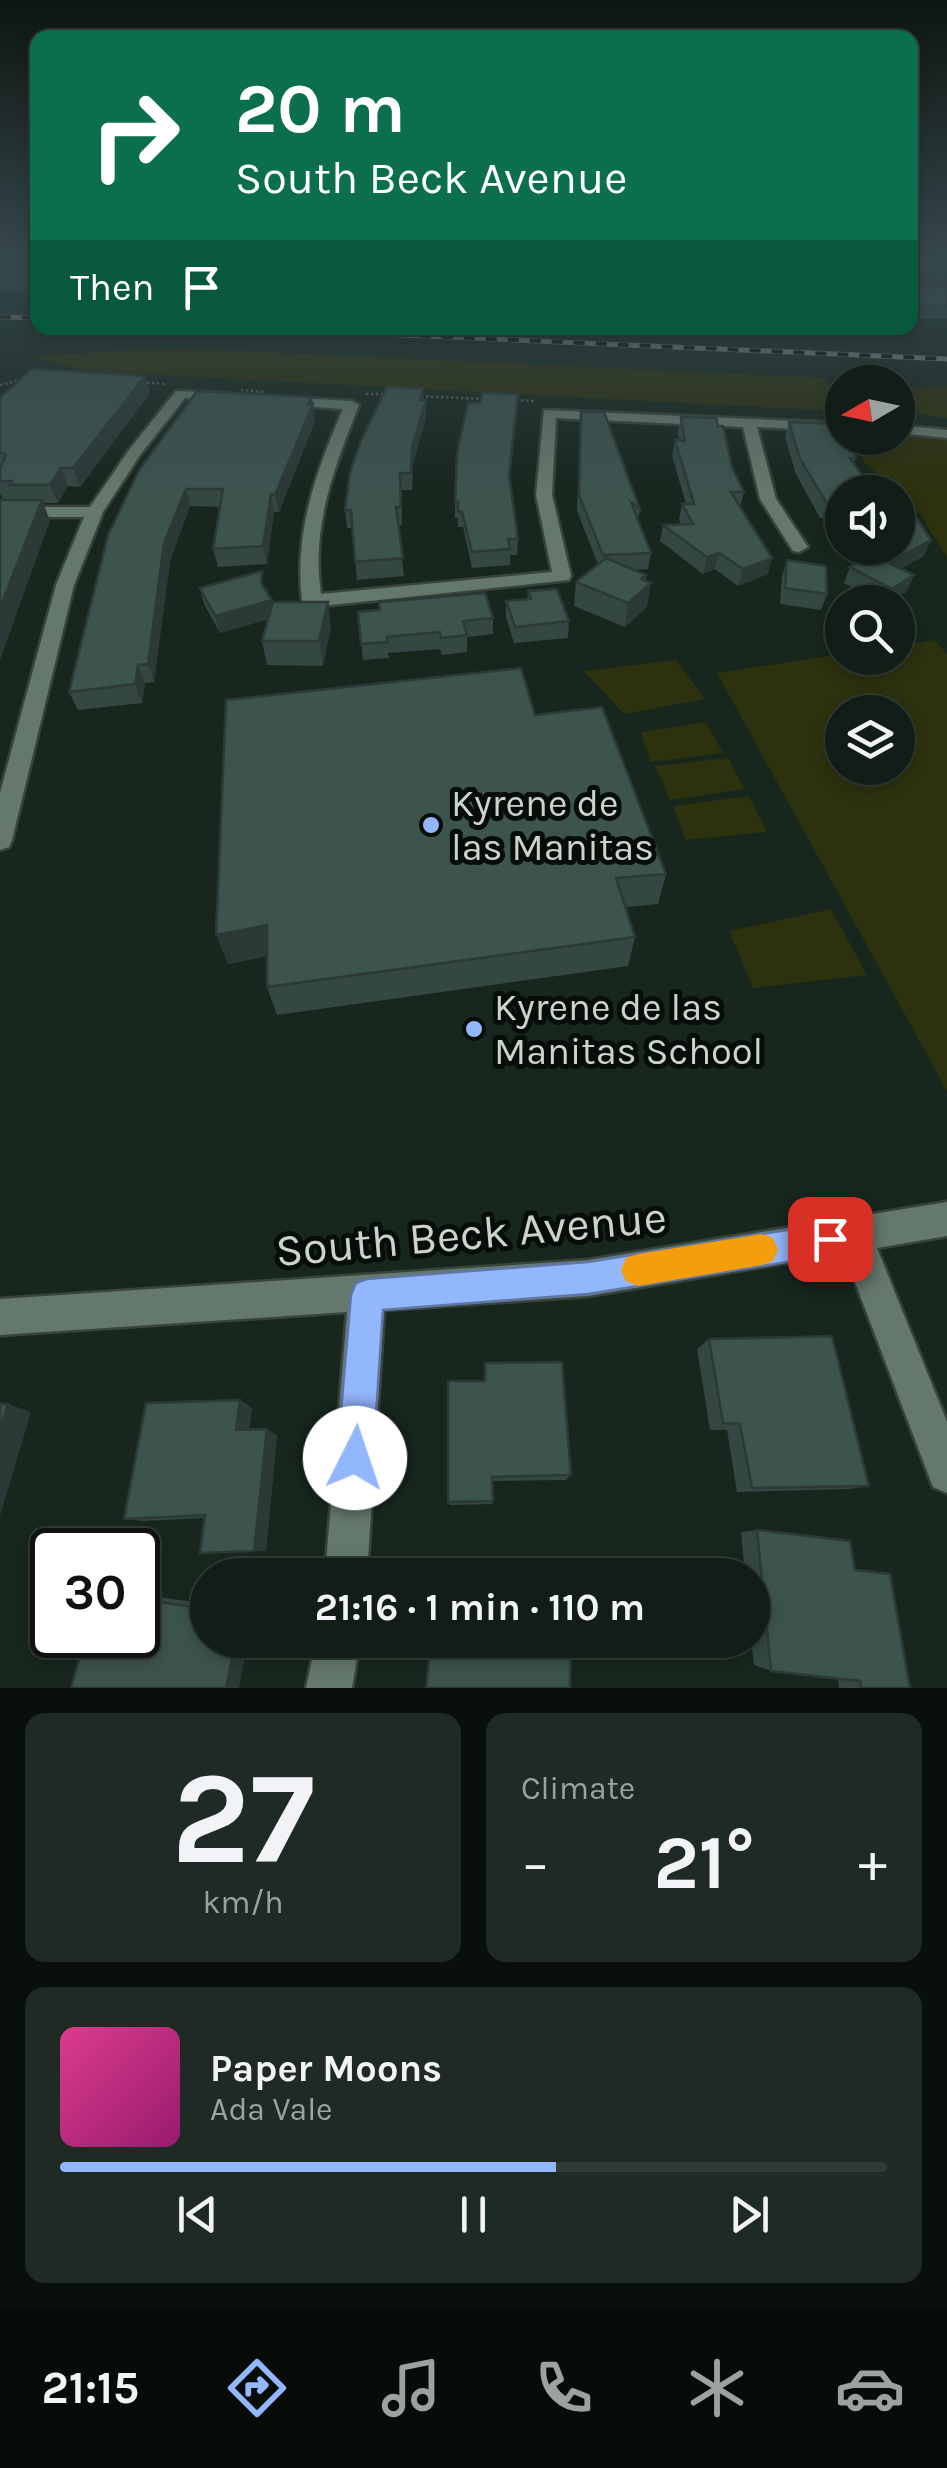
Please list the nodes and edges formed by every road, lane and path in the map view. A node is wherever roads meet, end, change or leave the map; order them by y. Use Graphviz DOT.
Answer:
graph roads {
  1 [pos="36,378"];
  2 [pos="140,382"];
  3 [pos="0,383"];
  4 [pos="178,389"];
  5 [pos="232,393"];
  6 [pos="278,393"];
  7 [pos="257,399"];
  8 [pos="358,399"];
  9 [pos="486,399"];
  10 [pos="504,400"];
  11 [pos="545,407"];
  12 [pos="749,423"];
  13 [pos="825,427"];
  14 [pos="915,431"];
  15 [pos="947,434"];
  16 [pos="0,512"];
  17 [pos="94,512"];
  18 [pos="799,547"];
  19 [pos="0,840"];
  20 [pos="947,1219"];
  21 [pos="855,1235"];
  22 [pos="367,1295"];
  23 [pos="0,1317"];
  24 [pos="947,1473"];
  25 [pos="347,1558"];
  26 [pos="335,1658"];
  27 [pos="329,1688"];
  1 -- 3 [label="path"];
  2 -- 4 [label="path"];
  4 -- 5 [label="street"];
  4 -- 17 [label="street"];
  5 -- 6 [label="path"];
  7 -- 8 [label="street"];
  8 -- 9 [label="path"];
  8 -- 11 [label="street"];
  10 -- 11 [label="path"];
  11 -- 12 [label="street"];
  12 -- 13 [label="street"];
  12 -- 18 [label="street"];
  14 -- 15 [label="street"];
  16 -- 17 [label="street"];
  17 -- 19 [label="street"];
  20 -- 21 [label="street, South Beck Avenue"];
  21 -- 22 [label="street, South Beck Avenue"];
  21 -- 24 [label="street"];
  22 -- 23 [label="street, South Beck Avenue"];
  22 -- 25 [label="street"];
  26 -- 27 [label="street"];
}
